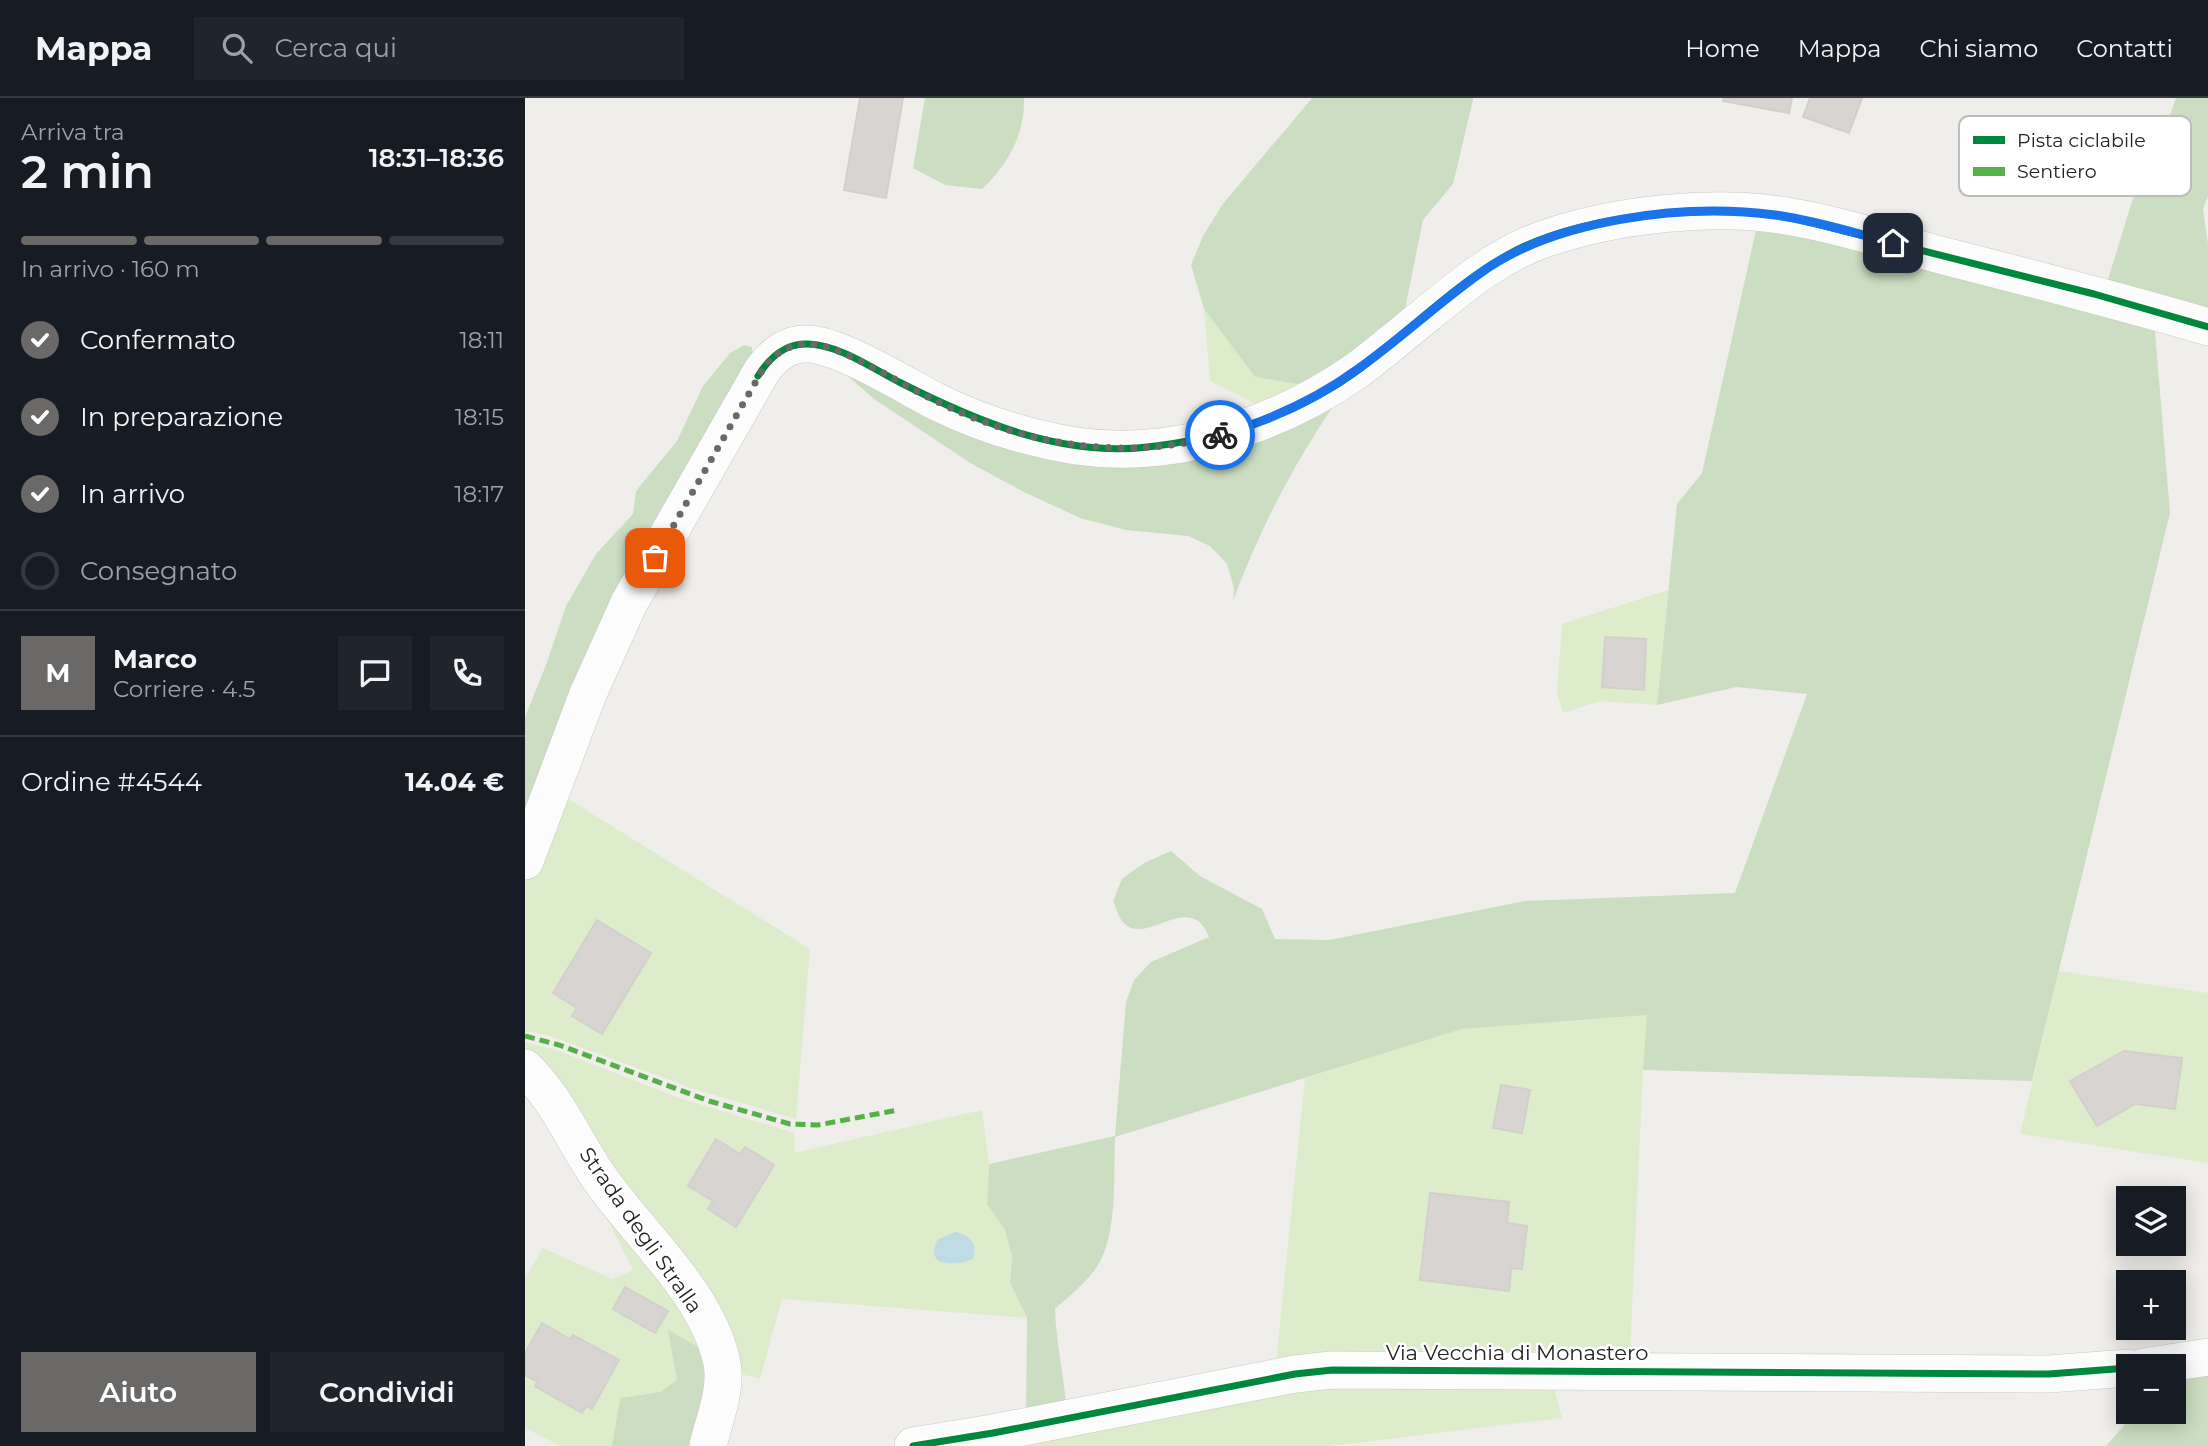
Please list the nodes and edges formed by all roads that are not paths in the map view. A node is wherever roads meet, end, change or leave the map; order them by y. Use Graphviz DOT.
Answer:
graph roads {
  1 [pos="2208,327"];
  2 [pos="525,860"];
  3 [pos="525,1068"];
  4 [pos="2208,1357"];
  5 [pos="2186,1360"];
  6 [pos="2116,1369"];
  7 [pos="708,1446"];
  8 [pos="913,1446"];
  1 -- 2 [label="street"];
  3 -- 7 [label="street, Strada degli Stralla"];
  4 -- 5 [label="street"];
  6 -- 8 [label="street, Via Vecchia di Monastero"];
}
